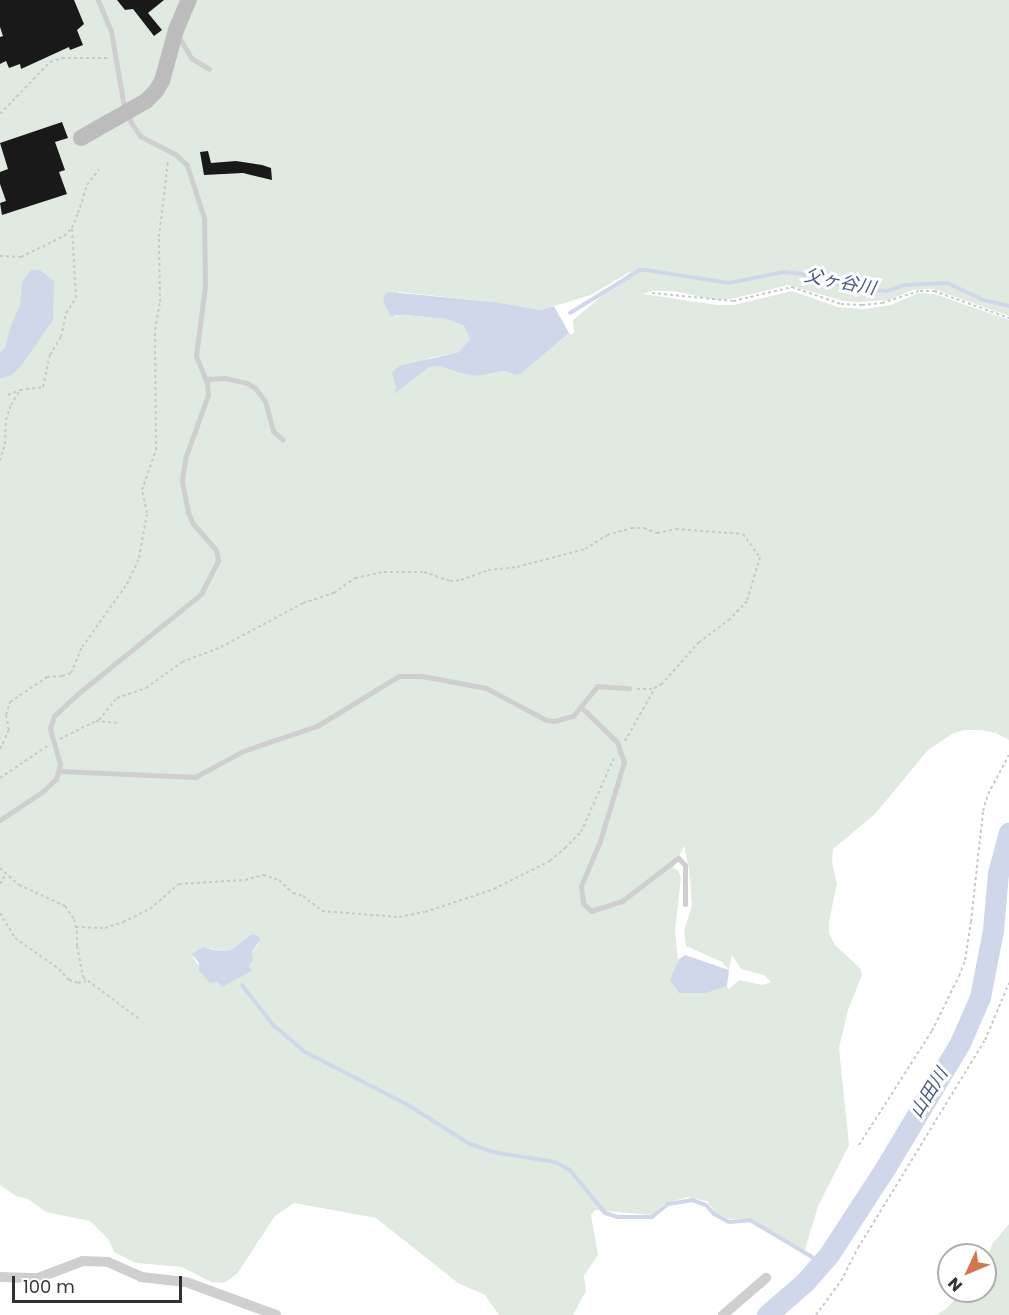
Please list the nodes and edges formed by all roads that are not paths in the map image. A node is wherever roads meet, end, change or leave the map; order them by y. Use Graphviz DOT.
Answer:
graph roads {
  1 [pos="99,0"];
  2 [pos="189,0"];
  3 [pos="176,30"];
  4 [pos="209,69"];
  5 [pos="81,138"];
  6 [pos="205,379"];
  7 [pos="283,440"];
  8 [pos="629,688"];
  9 [pos="581,707"];
  10 [pos="60,771"];
  11 [pos="0,820"];
  12 [pos="685,904"];
  13 [pos="0,1277"];
  14 [pos="766,1278"];
  15 [pos="276,1315"];
  16 [pos="723,1315"];
  1 -- 6 [label="lane"];
  2 -- 3 [label="street"];
  3 -- 4 [label="lane"];
  3 -- 5 [label="street, bridge"];
  6 -- 7 [label="lane"];
  6 -- 10 [label="lane"];
  8 -- 9 [label="lane"];
  9 -- 10 [label="lane"];
  9 -- 12 [label="lane"];
  10 -- 11 [label="lane"];
  13 -- 15 [label="street"];
  14 -- 16 [label="street"];
}
